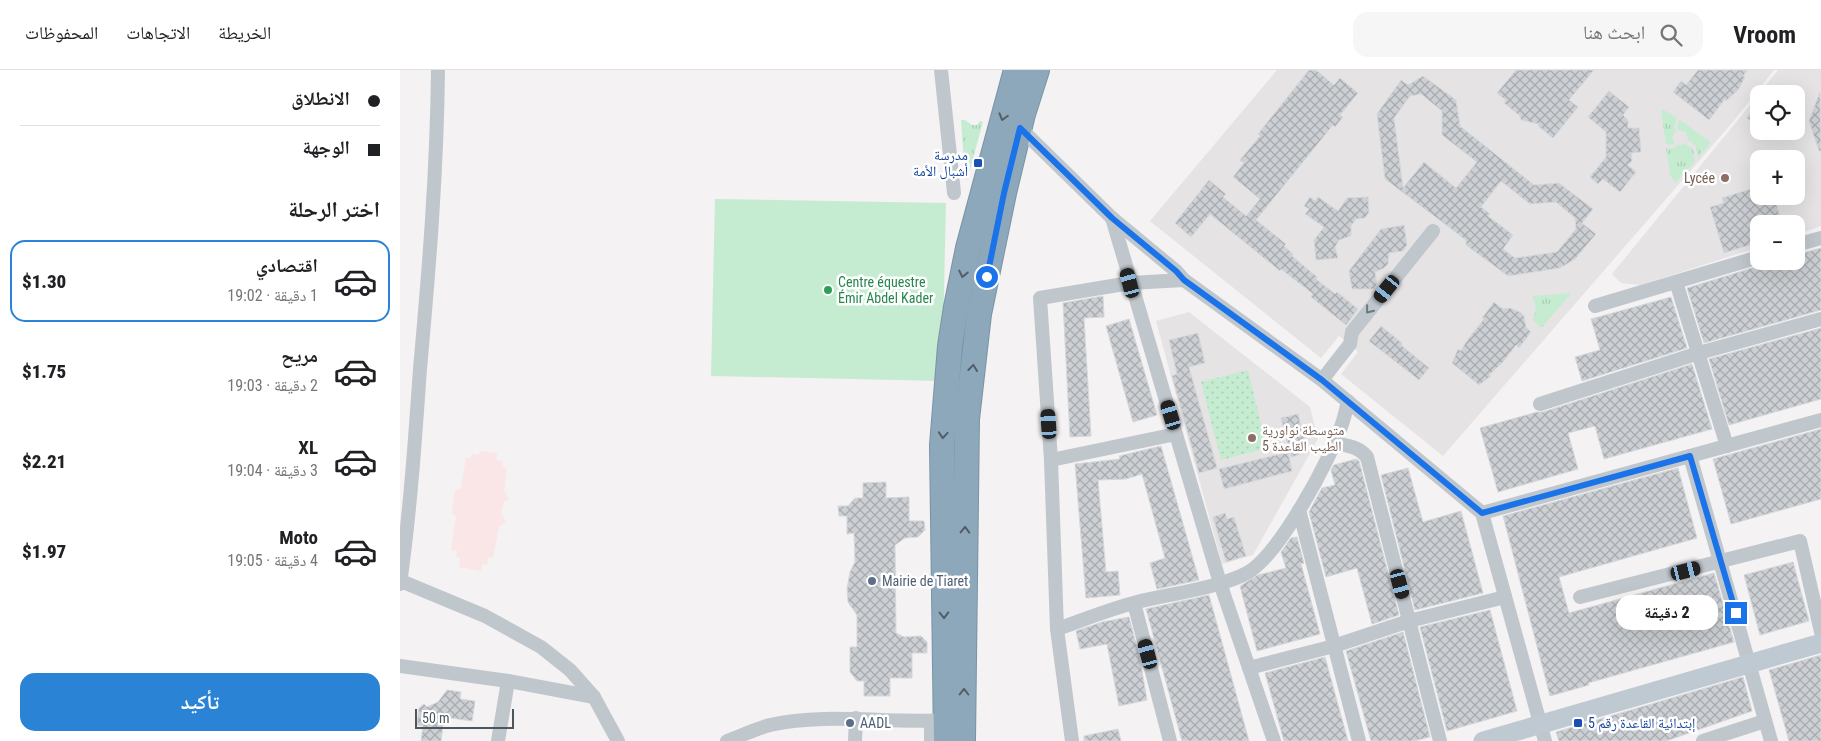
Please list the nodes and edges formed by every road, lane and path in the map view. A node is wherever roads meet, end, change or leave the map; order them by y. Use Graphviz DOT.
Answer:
graph roads {
  1 [pos="438,70"];
  2 [pos="942,70"];
  3 [pos="1016,70"];
  4 [pos="1036,70"];
  5 [pos="1020,128"];
  6 [pos="954,193"];
  7 [pos="1112,218"];
  8 [pos="1433,231"];
  9 [pos="1821,238"];
  10 [pos="1805,243"];
  11 [pos="1750,260"];
  12 [pos="1184,280"];
  13 [pos="1676,282"];
  14 [pos="1130,283"];
  15 [pos="1595,306"];
  16 [pos="1821,319"];
  17 [pos="1699,353"];
  18 [pos="1322,380"];
  19 [pos="1348,401"];
  20 [pos="1540,404"];
  21 [pos="1821,420"];
  22 [pos="1176,434"];
  23 [pos="1334,443"];
  24 [pos="1727,446"];
  25 [pos="1690,456"];
  26 [pos="1051,460"];
  27 [pos="1299,510"];
  28 [pos="1482,513"];
  29 [pos="1721,562"];
  30 [pos="400,583"];
  31 [pos="1220,583"];
  32 [pos="1505,597"];
  33 [pos="1580,597"];
  34 [pos="1134,603"];
  35 [pos="1409,621"];
  36 [pos="1057,629"];
  37 [pos="1821,632"];
  38 [pos="1821,643"];
  39 [pos="1334,646"];
  40 [pos="1750,664"];
  41 [pos="400,666"];
  42 [pos="1249,668"];
  43 [pos="508,681"];
  44 [pos="594,697"];
  45 [pos="856,718"];
  46 [pos="1765,721"];
  47 [pos="941,727"];
  48 [pos="1543,733"];
  49 [pos="498,741"];
  50 [pos="618,741"];
  51 [pos="727,741"];
  52 [pos="856,741"];
  53 [pos="931,741"];
  54 [pos="963,741"];
  55 [pos="1072,741"];
  56 [pos="1170,741"];
  57 [pos="1274,741"];
  58 [pos="1359,741"];
  59 [pos="1440,741"];
  60 [pos="1484,741"];
  61 [pos="1703,741"];
  62 [pos="1771,741"];
  1 -- 30 [label="street"];
  2 -- 6 [label="street"];
  3 -- 47 [label="highway, one-way"];
  4 -- 5 [label="highway"];
  5 -- 7 [label="street"];
  54 -- 5 [label="highway, one-way"];
  7 -- 12 [label="street"];
  7 -- 14 [label="street"];
  8 -- 18 [label="street, one-way"];
  9 -- 10 [label="street"];
  11 -- 13 [label="street"];
  12 -- 14 [label="street"];
  12 -- 18 [label="street"];
  13 -- 15 [label="street"];
  13 -- 17 [label="street"];
  14 -- 22 [label="street"];
  14 -- 26 [label="street"];
  16 -- 17 [label="street"];
  17 -- 20 [label="street"];
  17 -- 24 [label="street"];
  18 -- 19 [label="street"];
  19 -- 23 [label="street"];
  19 -- 28 [label="street"];
  21 -- 24 [label="street"];
  22 -- 26 [label="street"];
  22 -- 31 [label="street"];
  23 -- 27 [label="street"];
  23 -- 35 [label="street"];
  24 -- 25 [label="street"];
  25 -- 28 [label="street"];
  25 -- 29 [label="street"];
  26 -- 36 [label="street"];
  27 -- 31 [label="street"];
  27 -- 39 [label="street"];
  28 -- 32 [label="street"];
  29 -- 33 [label="street"];
  29 -- 37 [label="street"];
  29 -- 40 [label="street"];
  30 -- 44 [label="street"];
  31 -- 34 [label="street"];
  31 -- 42 [label="street"];
  32 -- 35 [label="street"];
  32 -- 48 [label="street"];
  34 -- 36 [label="street"];
  34 -- 56 [label="street"];
  35 -- 39 [label="street"];
  35 -- 59 [label="street"];
  36 -- 55 [label="street"];
  38 -- 40 [label="street"];
  39 -- 42 [label="street"];
  39 -- 58 [label="street"];
  40 -- 46 [label="street"];
  40 -- 48 [label="street"];
  41 -- 43 [label="street"];
  42 -- 57 [label="street"];
  43 -- 44 [label="street"];
  43 -- 49 [label="street"];
  44 -- 50 [label="street"];
  45 -- 47 [label="street"];
  45 -- 51 [label="street"];
  45 -- 52 [label="street"];
  46 -- 61 [label="street"];
  46 -- 62 [label="street"];
  47 -- 53 [label="street"];
  48 -- 60 [label="street"];
}
